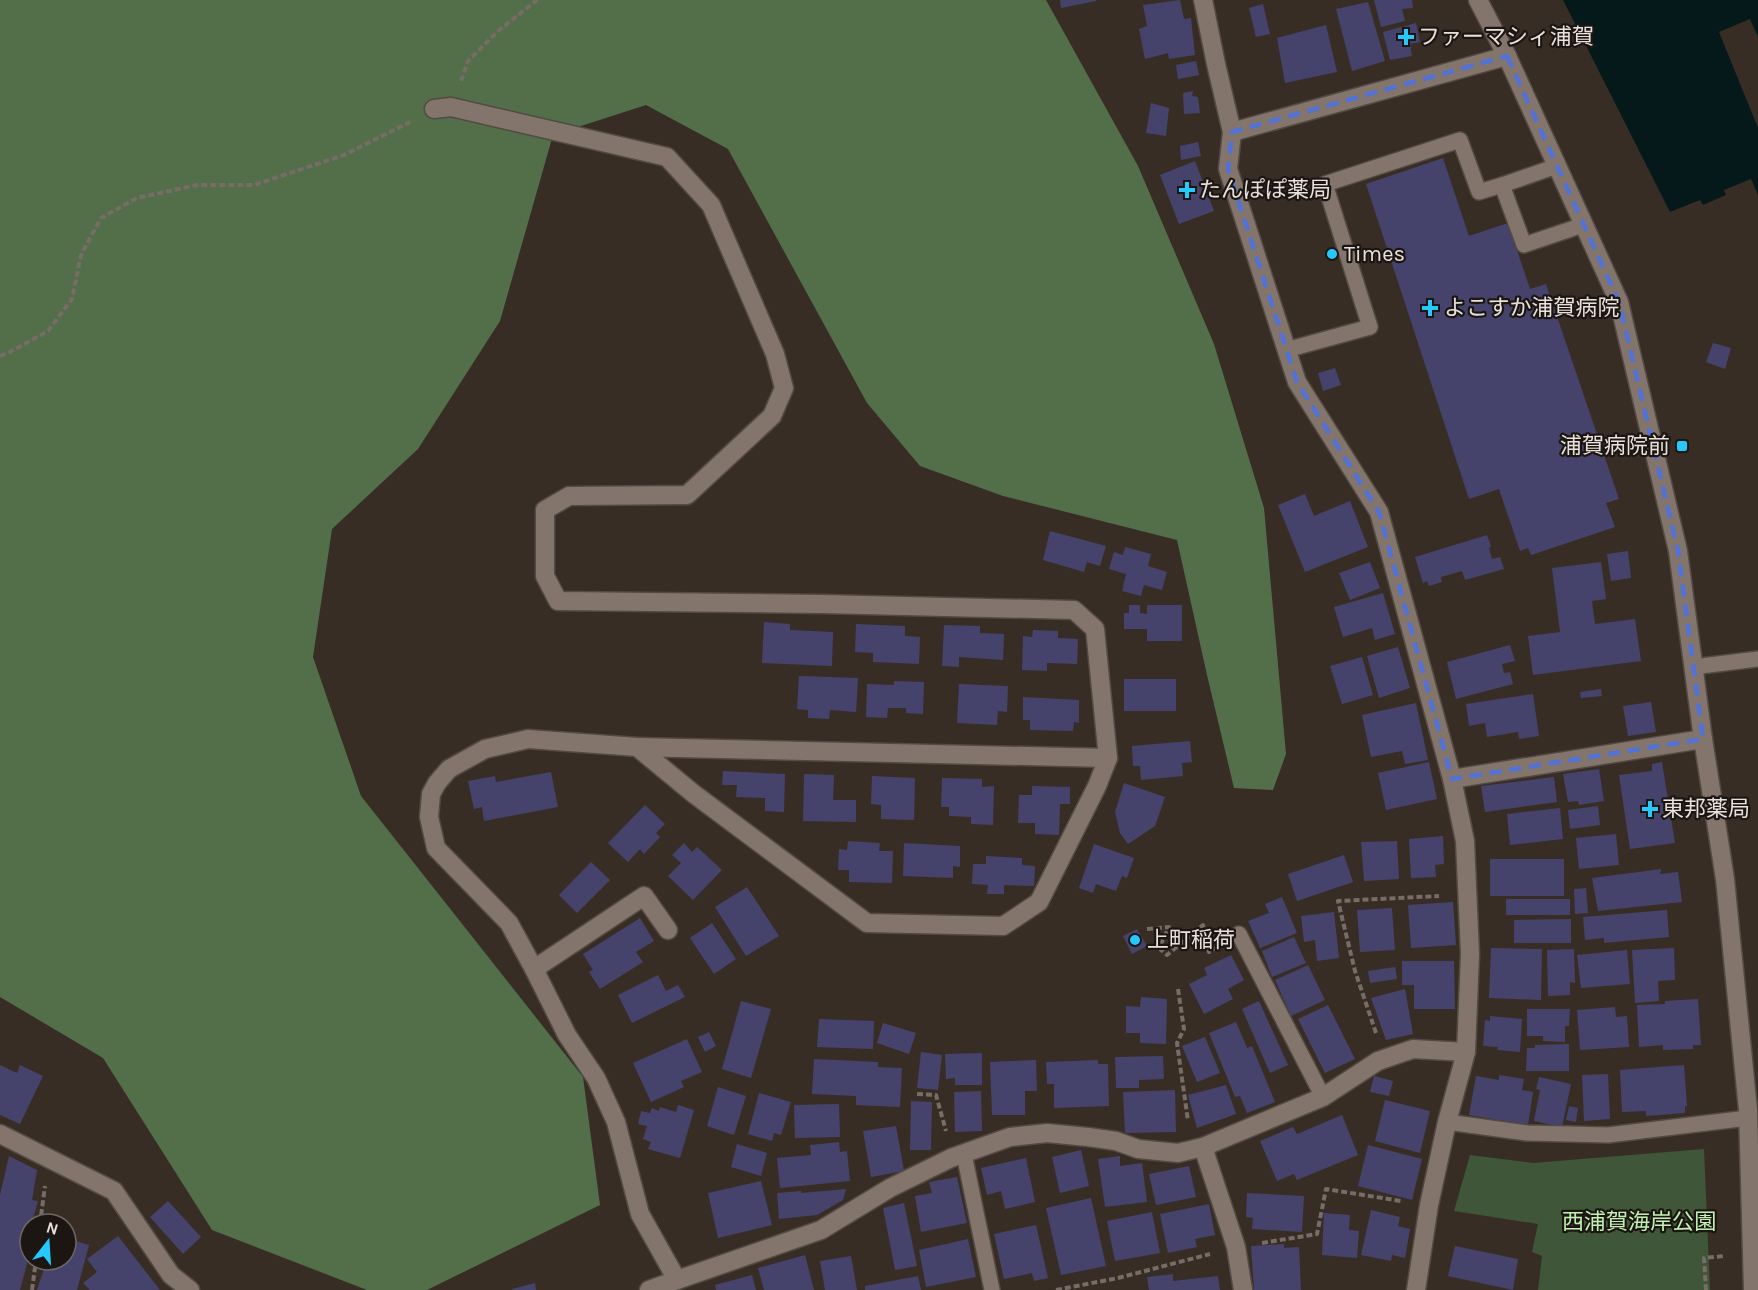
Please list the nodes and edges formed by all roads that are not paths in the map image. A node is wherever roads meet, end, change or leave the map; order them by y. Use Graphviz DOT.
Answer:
graph roads {
  1 [pos="1203,0"];
  2 [pos="1478,0"];
  3 [pos="1507,56"];
  4 [pos="442,108"];
  5 [pos="1232,132"];
  6 [pos="1557,166"];
  7 [pos="1502,184"];
  8 [pos="1583,225"];
  9 [pos="1286,350"];
  10 [pos="1758,659"];
  11 [pos="1694,667"];
  12 [pos="1703,739"];
  13 [pos="637,747"];
  14 [pos="1108,758"];
  15 [pos="1452,779"];
  16 [pos="668,930"];
  17 [pos="1239,934"];
  18 [pos="534,969"];
  19 [pos="1466,1052"];
  20 [pos="1323,1097"];
  21 [pos="1748,1118"];
  22 [pos="1447,1122"];
  23 [pos="0,1134"];
  24 [pos="1203,1147"];
  25 [pos="958,1156"];
  26 [pos="1754,1180"];
  27 [pos="677,1280"];
  28 [pos="190,1290"];
  29 [pos="649,1290"];
  30 [pos="992,1290"];
  31 [pos="1243,1290"];
  32 [pos="1416,1290"];
  33 [pos="1753,1290"];
  1 -- 5 [label="street"];
  2 -- 3 [label="street"];
  3 -- 5 [label="street"];
  3 -- 6 [label="street"];
  4 -- 14 [label="street"];
  5 -- 9 [label="street"];
  6 -- 7 [label="lane"];
  6 -- 8 [label="street"];
  7 -- 8 [label="lane"];
  7 -- 9 [label="lane"];
  8 -- 11 [label="street"];
  9 -- 15 [label="street"];
  10 -- 11 [label="lane"];
  11 -- 12 [label="street"];
  12 -- 15 [label="street"];
  12 -- 21 [label="street"];
  13 -- 14 [label="street"];
  13 -- 14 [label="street"];
  13 -- 18 [label="street"];
  15 -- 19 [label="street"];
  16 -- 18 [label="street"];
  17 -- 20 [label="lane"];
  18 -- 27 [label="street"];
  19 -- 20 [label="street"];
  19 -- 22 [label="street"];
  20 -- 24 [label="street"];
  21 -- 22 [label="lane"];
  21 -- 26 [label="street"];
  22 -- 32 [label="street"];
  23 -- 28 [label="street"];
  24 -- 25 [label="street"];
  24 -- 31 [label="street"];
  25 -- 27 [label="street"];
  25 -- 30 [label="lane"];
  26 -- 33 [label="street"];
  27 -- 29 [label="street"];
}
